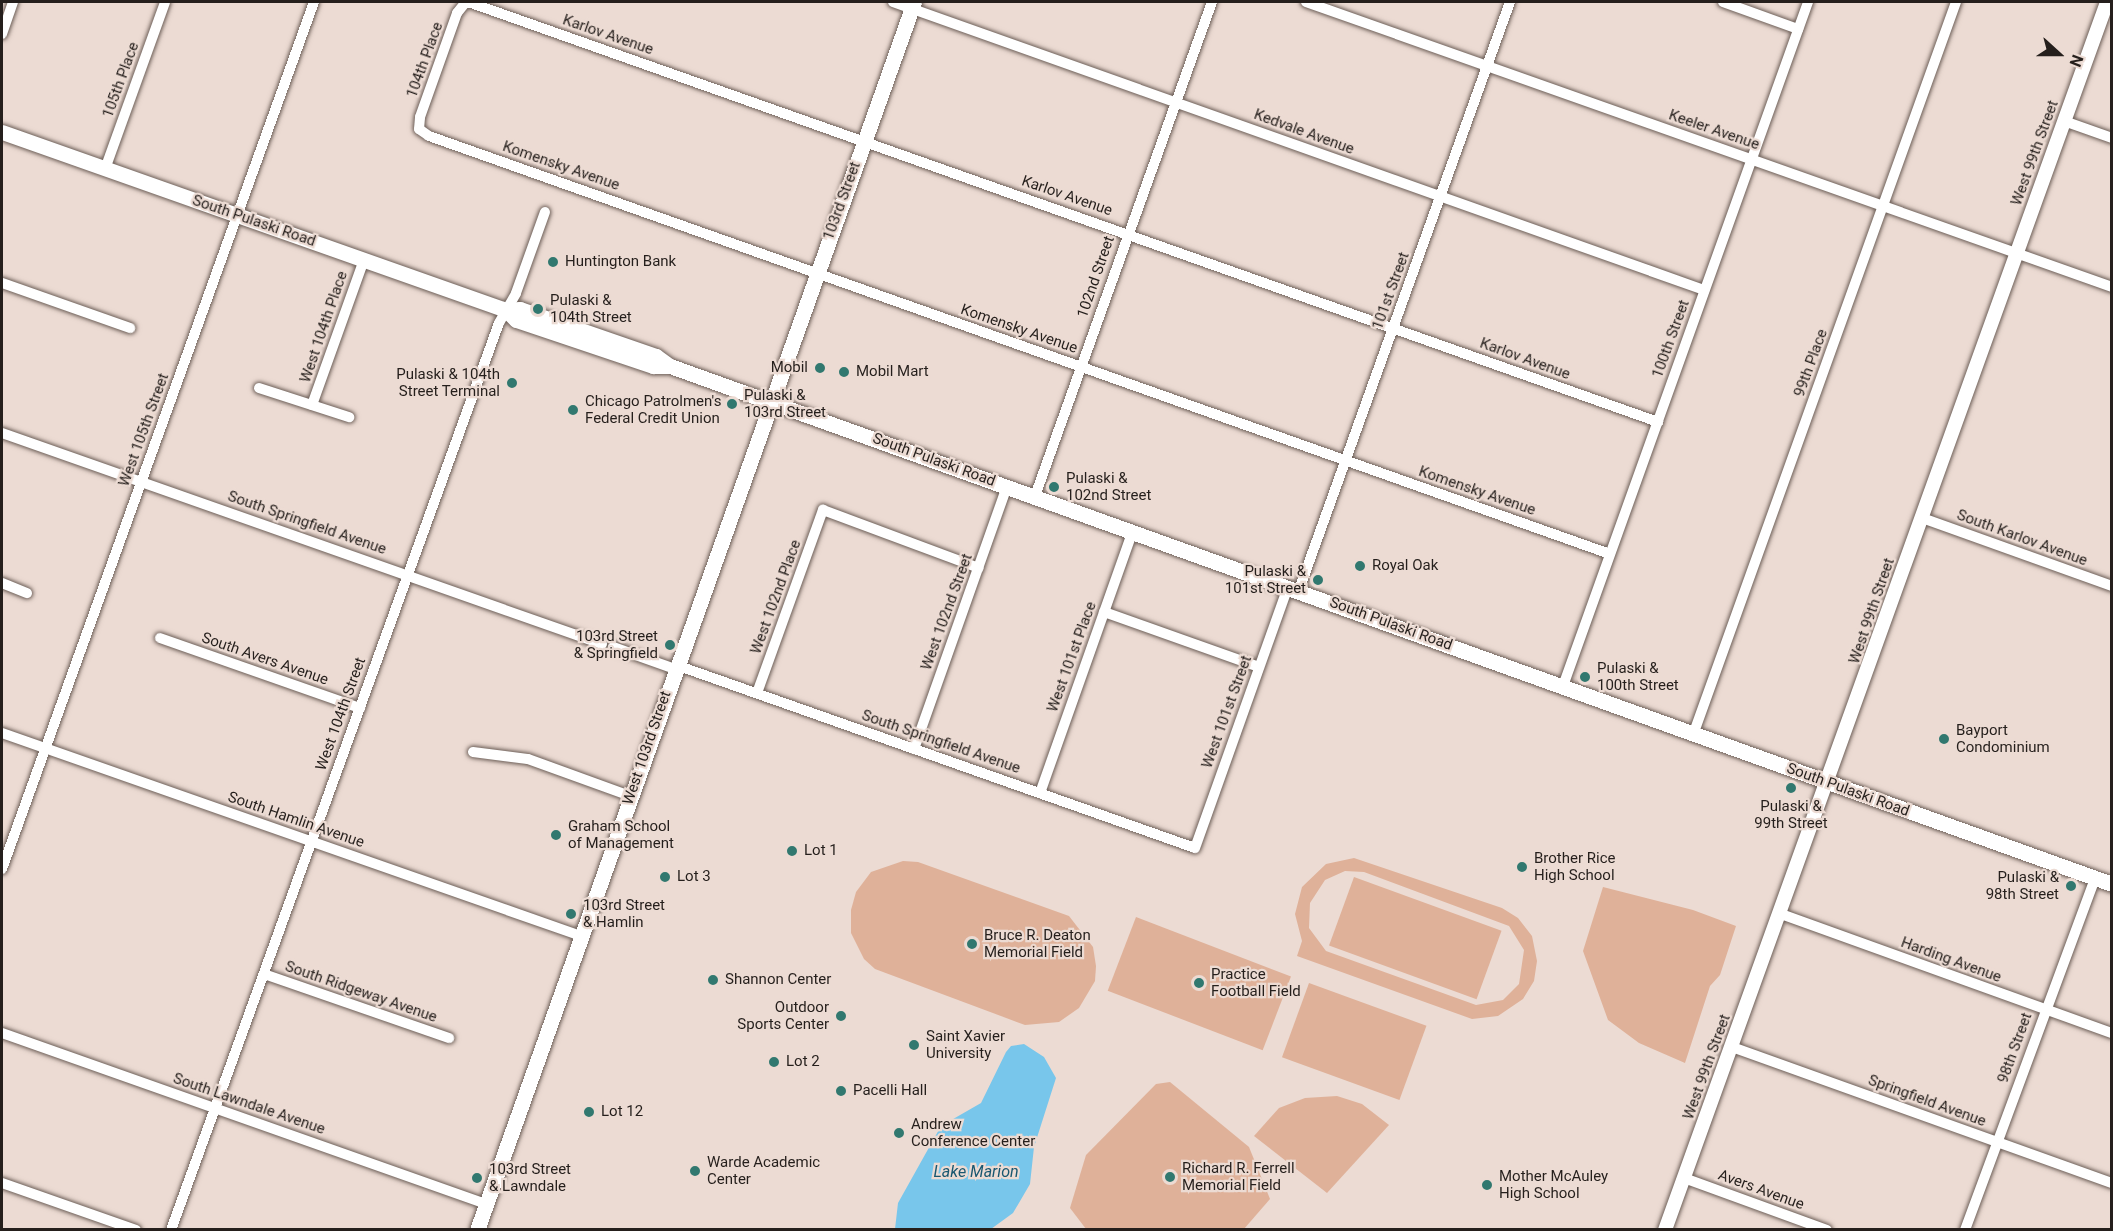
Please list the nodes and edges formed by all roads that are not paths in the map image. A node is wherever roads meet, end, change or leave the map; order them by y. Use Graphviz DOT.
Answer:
graph roads {
  1 [pos="13,2"];
  2 [pos="165,2"];
  3 [pos="314,2"];
  4 [pos="893,2"];
  5 [pos="1212,2"];
  6 [pos="1306,2"];
  7 [pos="1510,2"];
  8 [pos="1723,2"];
  9 [pos="1808,2"];
  10 [pos="1956,2"];
  11 [pos="2107,2"];
  12 [pos="465,3"];
  13 [pos="913,5"];
  14 [pos="1798,29"];
  15 [pos="2,34"];
  16 [pos="1487,66"];
  17 [pos="1175,102"];
  18 [pos="2064,121"];
  19 [pos="419,129"];
  20 [pos="2,132"];
  21 [pos="2112,138"];
  22 [pos="864,140"];
  23 [pos="1751,159"];
  24 [pos="105,169"];
  25 [pos="1440,197"];
  26 [pos="1883,206"];
  27 [pos="546,212"];
  28 [pos="237,215"];
  29 [pos="1128,233"];
  30 [pos="2017,253"];
  31 [pos="364,260"];
  32 [pos="816,273"];
  33 [pos="2,283"];
  34 [pos="2112,286"];
  35 [pos="1704,290"];
  36 [pos="506,310"];
  37 [pos="130,328"];
  38 [pos="1393,328"];
  39 [pos="1081,366"];
  40 [pos="259,388"];
  41 [pos="770,402"];
  42 [pos="312,405"];
  43 [pos="349,417"];
  44 [pos="1658,422"];
  45 [pos="2,433"];
  46 [pos="1346,460"];
  47 [pos="141,482"];
  48 [pos="1007,486"];
  49 [pos="1035,496"];
  50 [pos="1922,518"];
  51 [pos="1133,531"];
  52 [pos="1611,554"];
  53 [pos="979,568"];
  54 [pos="408,574"];
  55 [pos="2,583"];
  56 [pos="2112,585"];
  57 [pos="1294,589"];
  58 [pos="27,592"];
  59 [pos="1104,612"];
  60 [pos="160,638"];
  61 [pos="676,667"];
  62 [pos="1259,667"];
  63 [pos="1563,686"];
  64 [pos="757,693"];
  65 [pos="360,708"];
  66 [pos="2,733"];
  67 [pos="1693,735"];
  68 [pos="45,748"];
  69 [pos="914,749"];
  70 [pos="474,752"];
  71 [pos="1829,783"];
  72 [pos="1040,793"];
  73 [pos="630,796"];
  74 [pos="311,841"];
  75 [pos="1195,848"];
  76 [pos="2,869"];
  77 [pos="2095,878"];
  78 [pos="2112,884"];
  79 [pos="1781,914"];
  80 [pos="581,936"];
  81 [pos="264,974"];
  82 [pos="2046,1010"];
  83 [pos="2,1033"];
  84 [pos="2112,1033"];
  85 [pos="449,1038"];
  86 [pos="1732,1047"];
  87 [pos="215,1108"];
  88 [pos="1997,1142"];
  89 [pos="1684,1178"];
  90 [pos="2,1183"];
  91 [pos="2112,1183"];
  92 [pos="486,1204"];
  93 [pos="136,1230"];
  94 [pos="171,1230"];
  95 [pos="477,1230"];
  96 [pos="1665,1230"];
  97 [pos="1827,1230"];
  98 [pos="1965,1230"];
  1 -- 15 [label="street"];
  2 -- 24 [label="street, 105th Place"];
  3 -- 28 [label="street, West 105th Street"];
  4 -- 13 [label="street, Kedvale Avenue"];
  5 -- 17 [label="street, 102nd Street"];
  6 -- 16 [label="street, Keeler Avenue"];
  7 -- 16 [label="street, 101st Street"];
  8 -- 14 [label="street"];
  9 -- 14 [label="street, 100th Street"];
  10 -- 26 [label="street, 99th Place"];
  11 -- 18 [label="street, West 99th Street"];
  12 -- 19 [label="street, 104th Place"];
  12 -- 22 [label="street, Karlov Avenue"];
  13 -- 17 [label="street, Kedvale Avenue"];
  13 -- 22 [label="main road, 103rd Street"];
  14 -- 23 [label="street, 100th Street"];
  16 -- 23 [label="street, Keeler Avenue"];
  16 -- 25 [label="street, 101st Street"];
  17 -- 25 [label="street, Kedvale Avenue"];
  17 -- 29 [label="street, 102nd Street"];
  18 -- 21 [label="street"];
  18 -- 30 [label="street, West 99th Street"];
  19 -- 32 [label="street, Komensky Avenue"];
  20 -- 24 [label="main road, South Pulaski Road"];
  22 -- 29 [label="street, Karlov Avenue"];
  22 -- 32 [label="main road, 103rd Street"];
  23 -- 26 [label="street, Keeler Avenue"];
  23 -- 35 [label="street, 100th Street"];
  24 -- 28 [label="main road, South Pulaski Road"];
  25 -- 35 [label="street, Kedvale Avenue"];
  25 -- 38 [label="street, 101st Street"];
  26 -- 30 [label="street, Keeler Avenue"];
  26 -- 67 [label="street, 99th Place"];
  27 -- 36 [label="street, West 104th Street"];
  28 -- 31 [label="main road, South Pulaski Road"];
  28 -- 47 [label="street, West 105th Street"];
  29 -- 38 [label="street, Karlov Avenue"];
  29 -- 39 [label="street, 102nd Street"];
  30 -- 34 [label="street, Keeler Avenue"];
  30 -- 50 [label="street, West 99th Street"];
  31 -- 36 [label="main road, South Pulaski Road"];
  31 -- 42 [label="street, West 104th Place"];
  32 -- 39 [label="street, Komensky Avenue"];
  32 -- 41 [label="main road, 103rd Street"];
  33 -- 37 [label="street"];
  35 -- 44 [label="street, 100th Street"];
  36 -- 41 [label="main road, South Pulaski Road"];
  36 -- 54 [label="street, West 104th Street"];
  38 -- 44 [label="street, Karlov Avenue"];
  38 -- 46 [label="street, 101st Street"];
  39 -- 46 [label="street, Komensky Avenue"];
  39 -- 49 [label="street, 102nd Street"];
  40 -- 42 [label="street"];
  41 -- 48 [label="main road, South Pulaski Road"];
  41 -- 61 [label="main road, West 103rd Street"];
  42 -- 43 [label="street"];
  44 -- 52 [label="street, 100th Street"];
  45 -- 47 [label="street, South Springfield Avenue"];
  46 -- 52 [label="street, Komensky Avenue"];
  46 -- 57 [label="street, 101st Street"];
  47 -- 54 [label="street, South Springfield Avenue"];
  47 -- 68 [label="street, West 105th Street"];
  48 -- 49 [label="main road, South Pulaski Road"];
  48 -- 53 [label="street, West 102nd Street"];
  49 -- 51 [label="main road, South Pulaski Road"];
  50 -- 56 [label="street, South Karlov Avenue"];
  50 -- 71 [label="street, West 99th Street"];
  51 -- 57 [label="main road, South Pulaski Road"];
  51 -- 59 [label="street, West 101st Place"];
  52 -- 63 [label="street, 100th Street"];
  53 -- 64 [label="street, West 102nd Place"];
  53 -- 69 [label="street, West 102nd Street"];
  54 -- 61 [label="street, South Springfield Avenue"];
  54 -- 65 [label="street, West 104th Street"];
  55 -- 58 [label="street"];
  57 -- 62 [label="street, West 101st Street"];
  57 -- 63 [label="main road, South Pulaski Road"];
  59 -- 62 [label="street"];
  59 -- 72 [label="street, West 101st Place"];
  60 -- 65 [label="street, South Avers Avenue"];
  61 -- 64 [label="street, South Springfield Avenue"];
  61 -- 73 [label="main road, West 103rd Street"];
  62 -- 75 [label="street, West 101st Street"];
  63 -- 67 [label="main road, South Pulaski Road"];
  64 -- 69 [label="street, South Springfield Avenue"];
  65 -- 74 [label="street, West 104th Street"];
  66 -- 68 [label="street, South Hamlin Avenue"];
  67 -- 71 [label="main road, South Pulaski Road"];
  68 -- 74 [label="street, South Hamlin Avenue"];
  68 -- 76 [label="street, West 105th Street"];
  69 -- 72 [label="street, South Springfield Avenue"];
  70 -- 73 [label="street"];
  71 -- 77 [label="main road, South Pulaski Road"];
  71 -- 79 [label="street, West 99th Street"];
  72 -- 75 [label="street, South Springfield Avenue"];
  73 -- 80 [label="main road, West 103rd Street"];
  74 -- 80 [label="street, South Hamlin Avenue"];
  74 -- 81 [label="street, West 104th Street"];
  77 -- 78 [label="main road, South Pulaski Road"];
  77 -- 82 [label="street, 98th Street"];
  79 -- 82 [label="street, Harding Avenue"];
  79 -- 86 [label="street, West 99th Street"];
  80 -- 92 [label="main road, West 103rd Street"];
  81 -- 85 [label="street, South Ridgeway Avenue"];
  81 -- 87 [label="street, West 104th Street"];
  82 -- 84 [label="street, Harding Avenue"];
  82 -- 88 [label="street, 98th Street"];
  83 -- 87 [label="street, South Lawndale Avenue"];
  86 -- 88 [label="street, Springfield Avenue"];
  86 -- 89 [label="street, West 99th Street"];
  87 -- 92 [label="street, South Lawndale Avenue"];
  87 -- 94 [label="street, West 104th Street"];
  88 -- 91 [label="street, Springfield Avenue"];
  88 -- 98 [label="street, 98th Street"];
  89 -- 96 [label="street, West 99th Street"];
  89 -- 97 [label="street, Avers Avenue"];
  90 -- 93 [label="street"];
  92 -- 95 [label="main road, West 103rd Street"];
}
